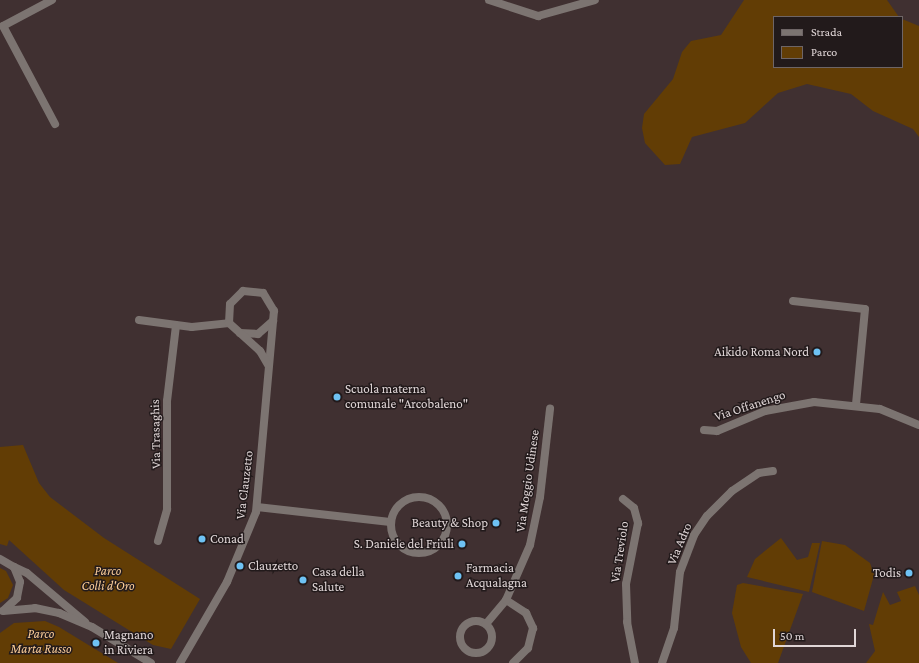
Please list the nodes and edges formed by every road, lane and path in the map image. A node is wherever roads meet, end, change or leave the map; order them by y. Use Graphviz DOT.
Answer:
graph roads {
  1 [pos="52,0"];
  2 [pos="489,0"];
  3 [pos="595,0"];
  4 [pos="55,124"];
  5 [pos="793,301"];
  6 [pos="139,320"];
  7 [pos="273,321"];
  8 [pos="229,323"];
  9 [pos="176,326"];
  10 [pos="239,333"];
  11 [pos="268,365"];
  12 [pos="856,405"];
  13 [pos="550,409"];
  14 [pos="919,425"];
  15 [pos="704,430"];
  16 [pos="773,471"];
  17 [pos="622,499"];
  18 [pos="257,507"];
  19 [pos="390,522"];
  20 [pos="158,541"];
  21 [pos="0,559"];
  22 [pos="14,567"];
  23 [pos="506,600"];
  24 [pos="1,612"];
  25 [pos="486,624"];
  26 [pos="92,627"];
  27 [pos="150,663"];
  28 [pos="180,663"];
  29 [pos="513,663"];
  30 [pos="635,663"];
  31 [pos="662,663"];
  1 -- 4 [label="street"];
  2 -- 3 [label="street"];
  5 -- 12 [label="street"];
  6 -- 9 [label="street"];
  7 -- 8 [label="street, Via Clauzetto"];
  7 -- 10 [label="street"];
  7 -- 11 [label="street, Via Clauzetto"];
  8 -- 9 [label="street"];
  8 -- 10 [label="street"];
  9 -- 20 [label="street, Via Trasaghis"];
  10 -- 11 [label="street"];
  11 -- 18 [label="street, Via Clauzetto"];
  12 -- 14 [label="street, Via Offanengo"];
  12 -- 15 [label="street, Via Offanengo"];
  13 -- 23 [label="street, Via Moggio Udinese"];
  16 -- 31 [label="street, Via Adro"];
  17 -- 30 [label="street, Via Treviolo"];
  18 -- 19 [label="street"];
  18 -- 28 [label="street, Via Clauzetto"];
  19 -- 19 [label="street"];
  21 -- 22 [label="street"];
  22 -- 24 [label="street"];
  22 -- 26 [label="street"];
  23 -- 25 [label="street, Via Moggio Udinese"];
  23 -- 29 [label="street"];
  24 -- 26 [label="street"];
  25 -- 25 [label="street"];
  26 -- 27 [label="street"];
}
